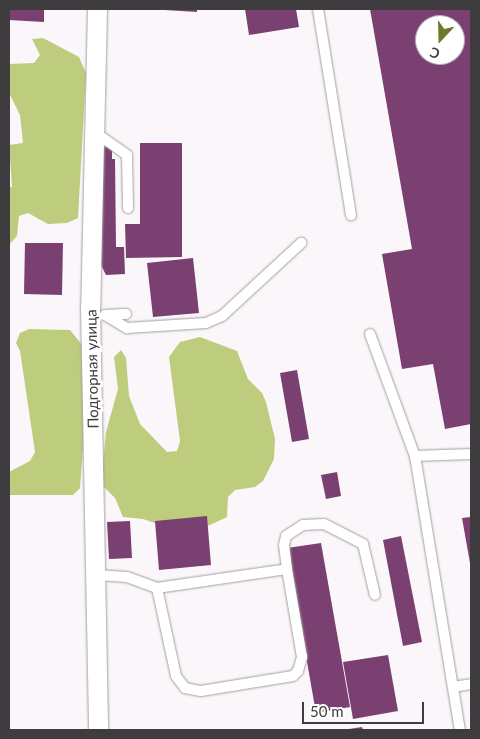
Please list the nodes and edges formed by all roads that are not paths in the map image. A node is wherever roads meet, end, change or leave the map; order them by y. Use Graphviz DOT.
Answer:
graph roads {
  1 [pos="97,9"];
  2 [pos="318,9"];
  3 [pos="93,131"];
  4 [pos="128,208"];
  5 [pos="351,215"];
  6 [pos="301,243"];
  7 [pos="98,311"];
  8 [pos="126,314"];
  9 [pos="370,334"];
  10 [pos="471,454"];
  11 [pos="415,456"];
  12 [pos="287,570"];
  13 [pos="97,575"];
  14 [pos="157,588"];
  15 [pos="375,595"];
  16 [pos="471,684"];
  17 [pos="453,687"];
  18 [pos="98,730"];
  19 [pos="460,730"];
  1 -- 3 [label="street, Подгорная улица"];
  2 -- 5 [label="lane"];
  3 -- 4 [label="lane"];
  3 -- 7 [label="street, Подгорная улица"];
  6 -- 7 [label="lane"];
  7 -- 8 [label="lane"];
  7 -- 13 [label="street, Подгорная улица"];
  9 -- 11 [label="lane"];
  10 -- 11 [label="lane"];
  11 -- 17 [label="lane"];
  12 -- 14 [label="lane"];
  12 -- 14 [label="lane"];
  12 -- 15 [label="lane"];
  13 -- 14 [label="lane"];
  13 -- 18 [label="street, Подгорная улица"];
  16 -- 17 [label="lane"];
  17 -- 19 [label="lane"];
}
